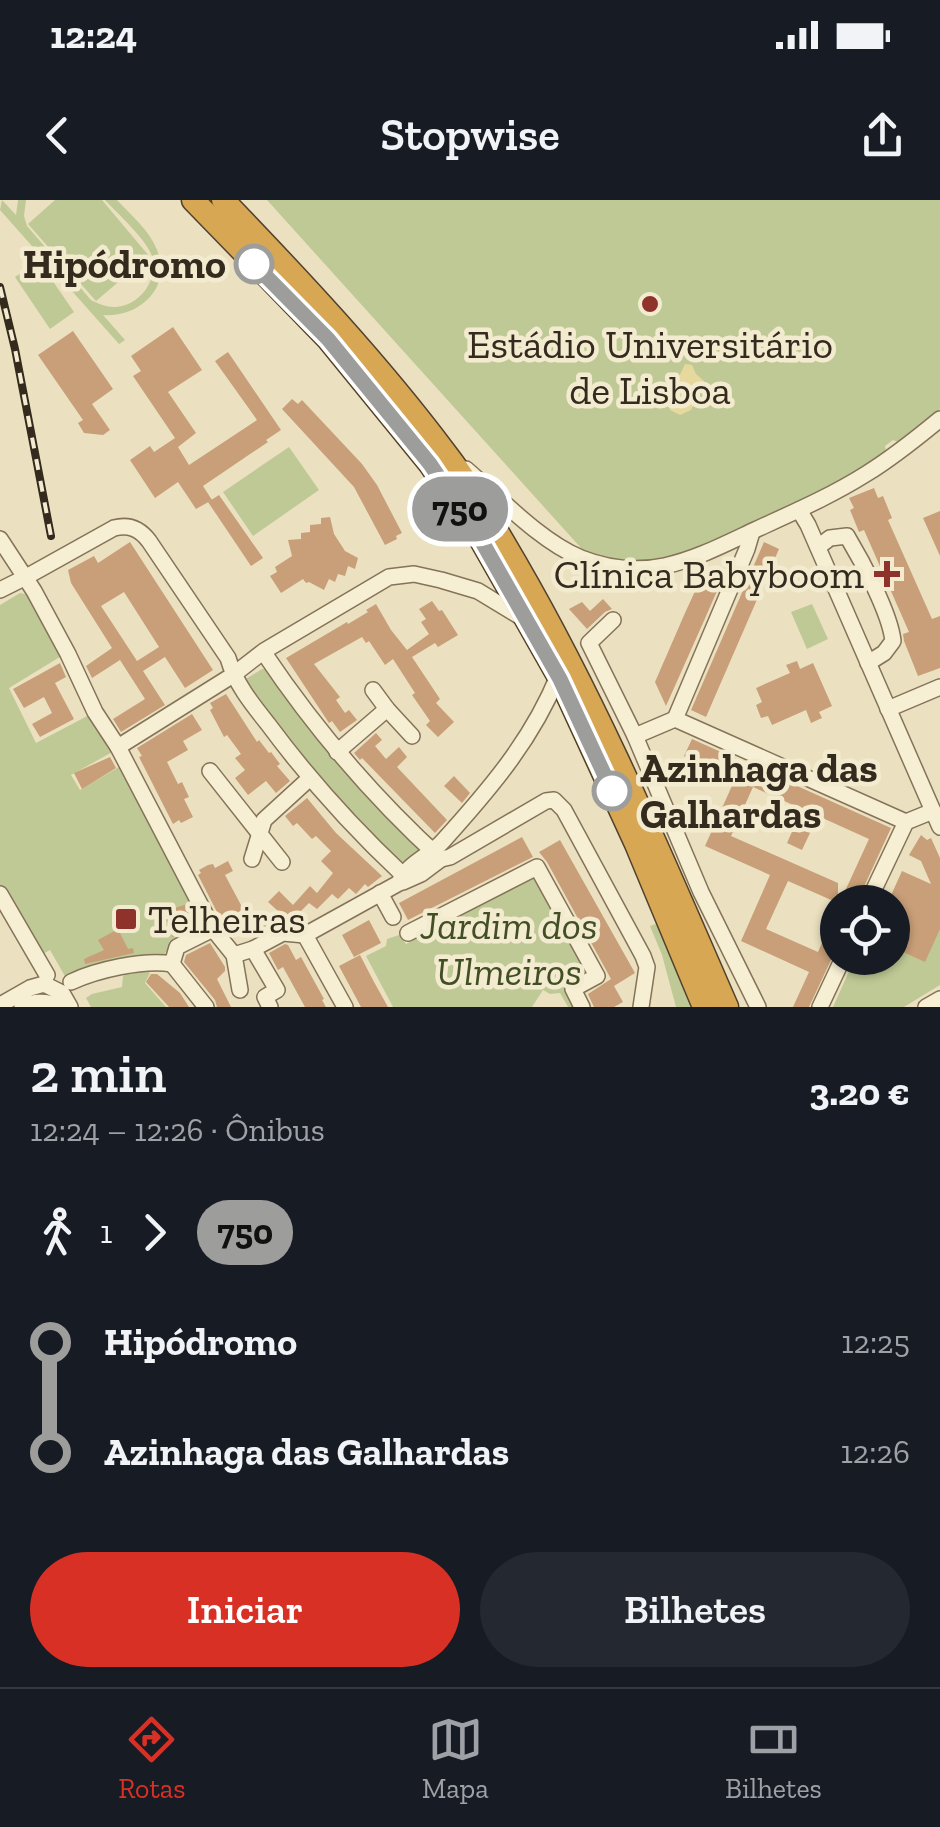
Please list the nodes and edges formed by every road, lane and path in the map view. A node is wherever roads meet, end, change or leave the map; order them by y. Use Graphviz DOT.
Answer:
graph roads {
  1 [pos="192,200"];
  2 [pos="222,200"];
  3 [pos="940,419"];
  4 [pos="446,453"];
  5 [pos="799,510"];
  6 [pos="752,532"];
  7 [pos="0,538"];
  8 [pos="818,547"];
  9 [pos="26,578"];
  10 [pos="0,590"];
  11 [pos="613,620"];
  12 [pos="528,622"];
  13 [pos="264,653"];
  14 [pos="868,662"];
  15 [pos="233,674"];
  16 [pos="558,676"];
  17 [pos="940,687"];
  18 [pos="373,690"];
  19 [pos="888,709"];
  20 [pos="387,710"];
  21 [pos="675,719"];
  22 [pos="412,736"];
  23 [pos="635,736"];
  24 [pos="118,747"];
  25 [pos="337,752"];
  26 [pos="210,771"];
  27 [pos="310,778"];
  28 [pos="933,810"];
  29 [pos="906,822"];
  30 [pos="940,827"];
  31 [pos="260,833"];
  32 [pos="437,856"];
  33 [pos="252,859"];
  34 [pos="282,862"];
  35 [pos="401,879"];
  36 [pos="876,885"];
  37 [pos="380,893"];
  38 [pos="0,894"];
  39 [pos="393,917"];
  40 [pos="213,929"];
  41 [pos="408,933"];
  42 [pos="305,935"];
  43 [pos="253,949"];
  44 [pos="234,955"];
  45 [pos="172,964"];
  46 [pos="835,975"];
  47 [pos="71,982"];
  48 [pos="44,987"];
  49 [pos="240,990"];
  50 [pos="940,999"];
  51 [pos="0,1005"];
  52 [pos="22,1007"];
  53 [pos="61,1007"];
  54 [pos="70,1007"];
  55 [pos="206,1007"];
  56 [pos="270,1007"];
  57 [pos="345,1007"];
  58 [pos="582,1007"];
  59 [pos="641,1007"];
  60 [pos="701,1007"];
  61 [pos="727,1007"];
  62 [pos="758,1007"];
  63 [pos="820,1007"];
  64 [pos="926,1007"];
  1 -- 12 [label="highway"];
  2 -- 4 [label="highway"];
  3 -- 5 [label="street"];
  4 -- 6 [label="street"];
  4 -- 61 [label="highway"];
  5 -- 6 [label="street"];
  5 -- 8 [label="street"];
  6 -- 21 [label="street"];
  7 -- 9 [label="street"];
  8 -- 14 [label="street"];
  8 -- 14 [label="street"];
  9 -- 10 [label="street"];
  9 -- 15 [label="street"];
  9 -- 24 [label="street"];
  11 -- 23 [label="street"];
  12 -- 13 [label="street"];
  12 -- 16 [label="highway"];
  13 -- 15 [label="street"];
  13 -- 25 [label="street"];
  14 -- 19 [label="street"];
  15 -- 24 [label="street"];
  15 -- 27 [label="street"];
  16 -- 32 [label="street"];
  16 -- 60 [label="highway"];
  17 -- 19 [label="street"];
  18 -- 20 [label="street"];
  19 -- 28 [label="street"];
  20 -- 22 [label="street"];
  20 -- 25 [label="street"];
  21 -- 23 [label="street"];
  21 -- 29 [label="street"];
  23 -- 62 [label="street"];
  24 -- 40 [label="street"];
  25 -- 32 [label="street"];
  26 -- 31 [label="street"];
  27 -- 31 [label="street"];
  27 -- 35 [label="street"];
  28 -- 29 [label="street"];
  28 -- 30 [label="street"];
  29 -- 36 [label="street"];
  31 -- 33 [label="street"];
  31 -- 34 [label="street"];
  32 -- 35 [label="street"];
  32 -- 59 [label="street"];
  35 -- 37 [label="street"];
  37 -- 39 [label="street"];
  37 -- 42 [label="street"];
  38 -- 48 [label="street"];
  40 -- 44 [label="street"];
  40 -- 45 [label="street"];
  41 -- 58 [label="street"];
  42 -- 43 [label="street"];
  42 -- 57 [label="street"];
  43 -- 44 [label="street"];
  43 -- 56 [label="street"];
  44 -- 49 [label="street"];
  45 -- 47 [label="street"];
  45 -- 55 [label="street"];
  46 -- 63 [label="street"];
  48 -- 51 [label="street"];
  48 -- 52 [label="street"];
  48 -- 53 [label="street"];
  48 -- 54 [label="street"];
  50 -- 64 [label="street"];
}
